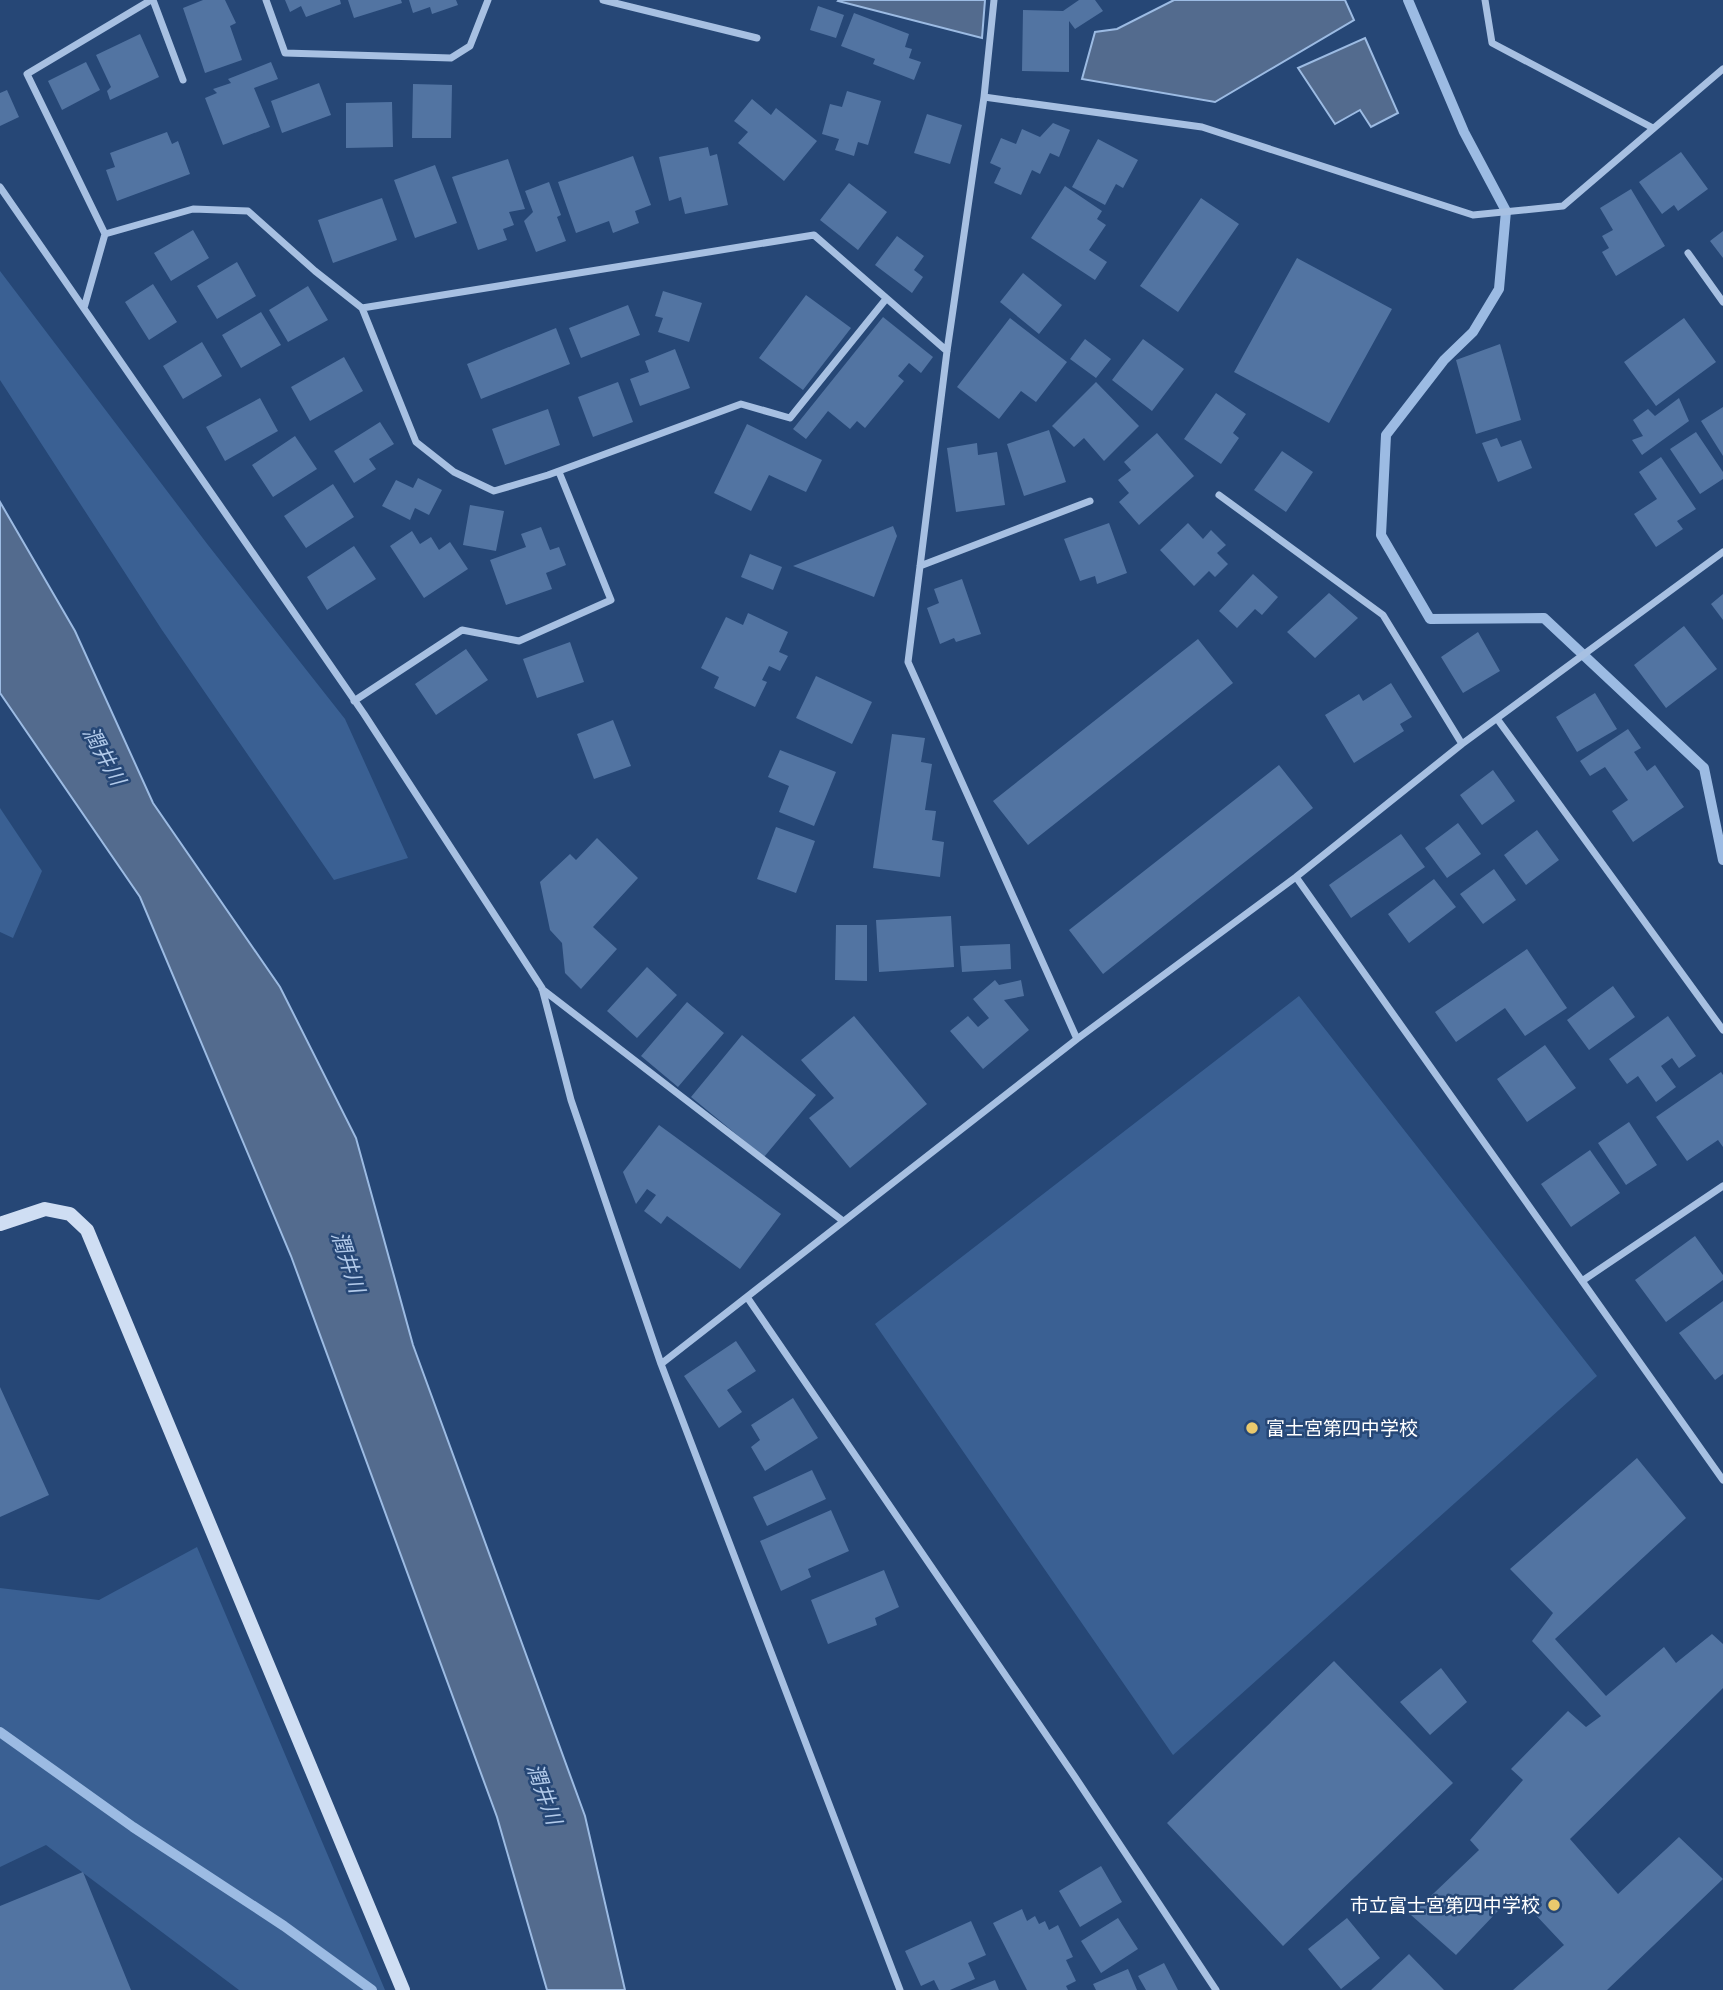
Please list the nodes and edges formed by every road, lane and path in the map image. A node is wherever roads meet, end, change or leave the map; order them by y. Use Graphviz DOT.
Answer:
graph roads {
  1 [pos="152,0"];
  2 [pos="266,0"];
  3 [pos="488,0"];
  4 [pos="603,0"];
  5 [pos="994,0"];
  6 [pos="1485,0"];
  7 [pos="757,38"];
  8 [pos="1723,69"];
  9 [pos="183,80"];
  10 [pos="984,97"];
  11 [pos="1653,128"];
  12 [pos="0,187"];
  13 [pos="105,234"];
  14 [pos="1688,253"];
  15 [pos="886,299"];
  16 [pos="1723,302"];
  17 [pos="85,308"];
  18 [pos="362,308"];
  19 [pos="947,351"];
  20 [pos="559,472"];
  21 [pos="1219,495"];
  22 [pos="1090,500"];
  23 [pos="1723,552"];
  24 [pos="920,566"];
  25 [pos="354,701"];
  26 [pos="1498,720"];
  27 [pos="1462,744"];
  28 [pos="1296,877"];
  29 [pos="542,988"];
  30 [pos="1723,1030"];
  31 [pos="1077,1039"];
  32 [pos="1723,1186"];
  33 [pos="843,1221"];
  34 [pos="0,1224"];
  35 [pos="1582,1281"];
  36 [pos="747,1297"];
  37 [pos="662,1364"];
  38 [pos="1723,1480"];
  39 [pos="402,1990"];
  40 [pos="900,1990"];
  41 [pos="1216,1990"];
  1 -- 9 [label="street"];
  1 -- 13 [label="street"];
  2 -- 3 [label="street"];
  4 -- 7 [label="street"];
  5 -- 10 [label="street"];
  6 -- 11 [label="street"];
  8 -- 11 [label="street"];
  10 -- 11 [label="street"];
  10 -- 19 [label="street"];
  12 -- 17 [label="street"];
  13 -- 17 [label="street"];
  13 -- 18 [label="street"];
  14 -- 16 [label="street"];
  15 -- 18 [label="street"];
  15 -- 19 [label="street"];
  15 -- 20 [label="street"];
  17 -- 25 [label="street"];
  18 -- 20 [label="street"];
  19 -- 24 [label="street"];
  20 -- 25 [label="street"];
  21 -- 27 [label="street"];
  22 -- 24 [label="street"];
  23 -- 26 [label="street"];
  24 -- 31 [label="street"];
  25 -- 29 [label="street"];
  26 -- 27 [label="street"];
  26 -- 30 [label="street"];
  27 -- 28 [label="street"];
  28 -- 31 [label="street"];
  28 -- 35 [label="street"];
  29 -- 33 [label="street"];
  29 -- 37 [label="street"];
  31 -- 33 [label="street"];
  32 -- 35 [label="street"];
  33 -- 36 [label="street"];
  34 -- 39 [label="street"];
  35 -- 38 [label="street"];
  36 -- 37 [label="street"];
  36 -- 41 [label="street"];
  37 -- 40 [label="street"];
}
